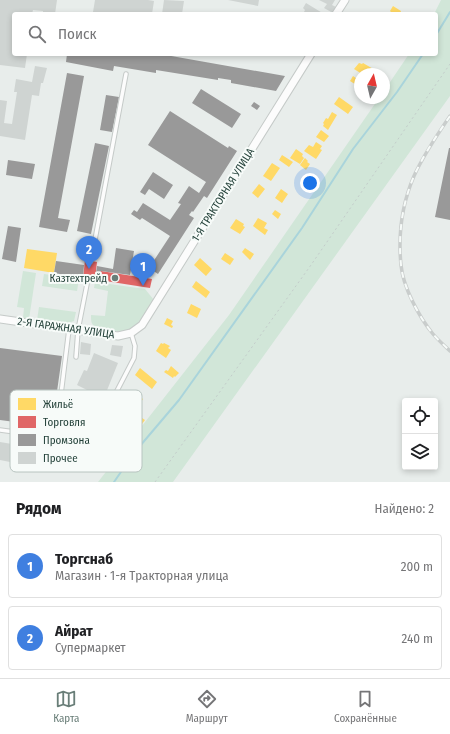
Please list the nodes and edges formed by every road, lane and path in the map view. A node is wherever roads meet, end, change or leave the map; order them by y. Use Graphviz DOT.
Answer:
graph roads {
  1 [pos="345,0"];
  2 [pos="337,12"];
  3 [pos="310,56"];
  4 [pos="450,64"];
  5 [pos="126,74"];
  6 [pos="91,261"];
  7 [pos="88,279"];
  8 [pos="0,320"];
  9 [pos="69,329"];
  10 [pos="78,330"];
  11 [pos="131,333"];
  12 [pos="76,357"];
  13 [pos="62,390"];
  14 [pos="117,390"];
  15 [pos="0,430"];
  16 [pos="10,431"];
  17 [pos="155,482"];
  1 -- 2 [label="street"];
  3 -- 11 [label="street, 1-Я ТРАКТОРНАЯ УЛИЦА"];
  4 -- 17 [label="path"];
  5 -- 6 [label="lane"];
  7 -- 10 [label="lane"];
  8 -- 9 [label="street, 2-Я ГАРАЖНАЯ УЛИЦА"];
  9 -- 10 [label="street, 2-Я ГАРАЖНАЯ УЛИЦА"];
  9 -- 13 [label="lane"];
  10 -- 11 [label="street, 2-Я ГАРАЖНАЯ УЛИЦА"];
  10 -- 12 [label="lane"];
  11 -- 14 [label="lane"];
  15 -- 16 [label="lane"];
}
